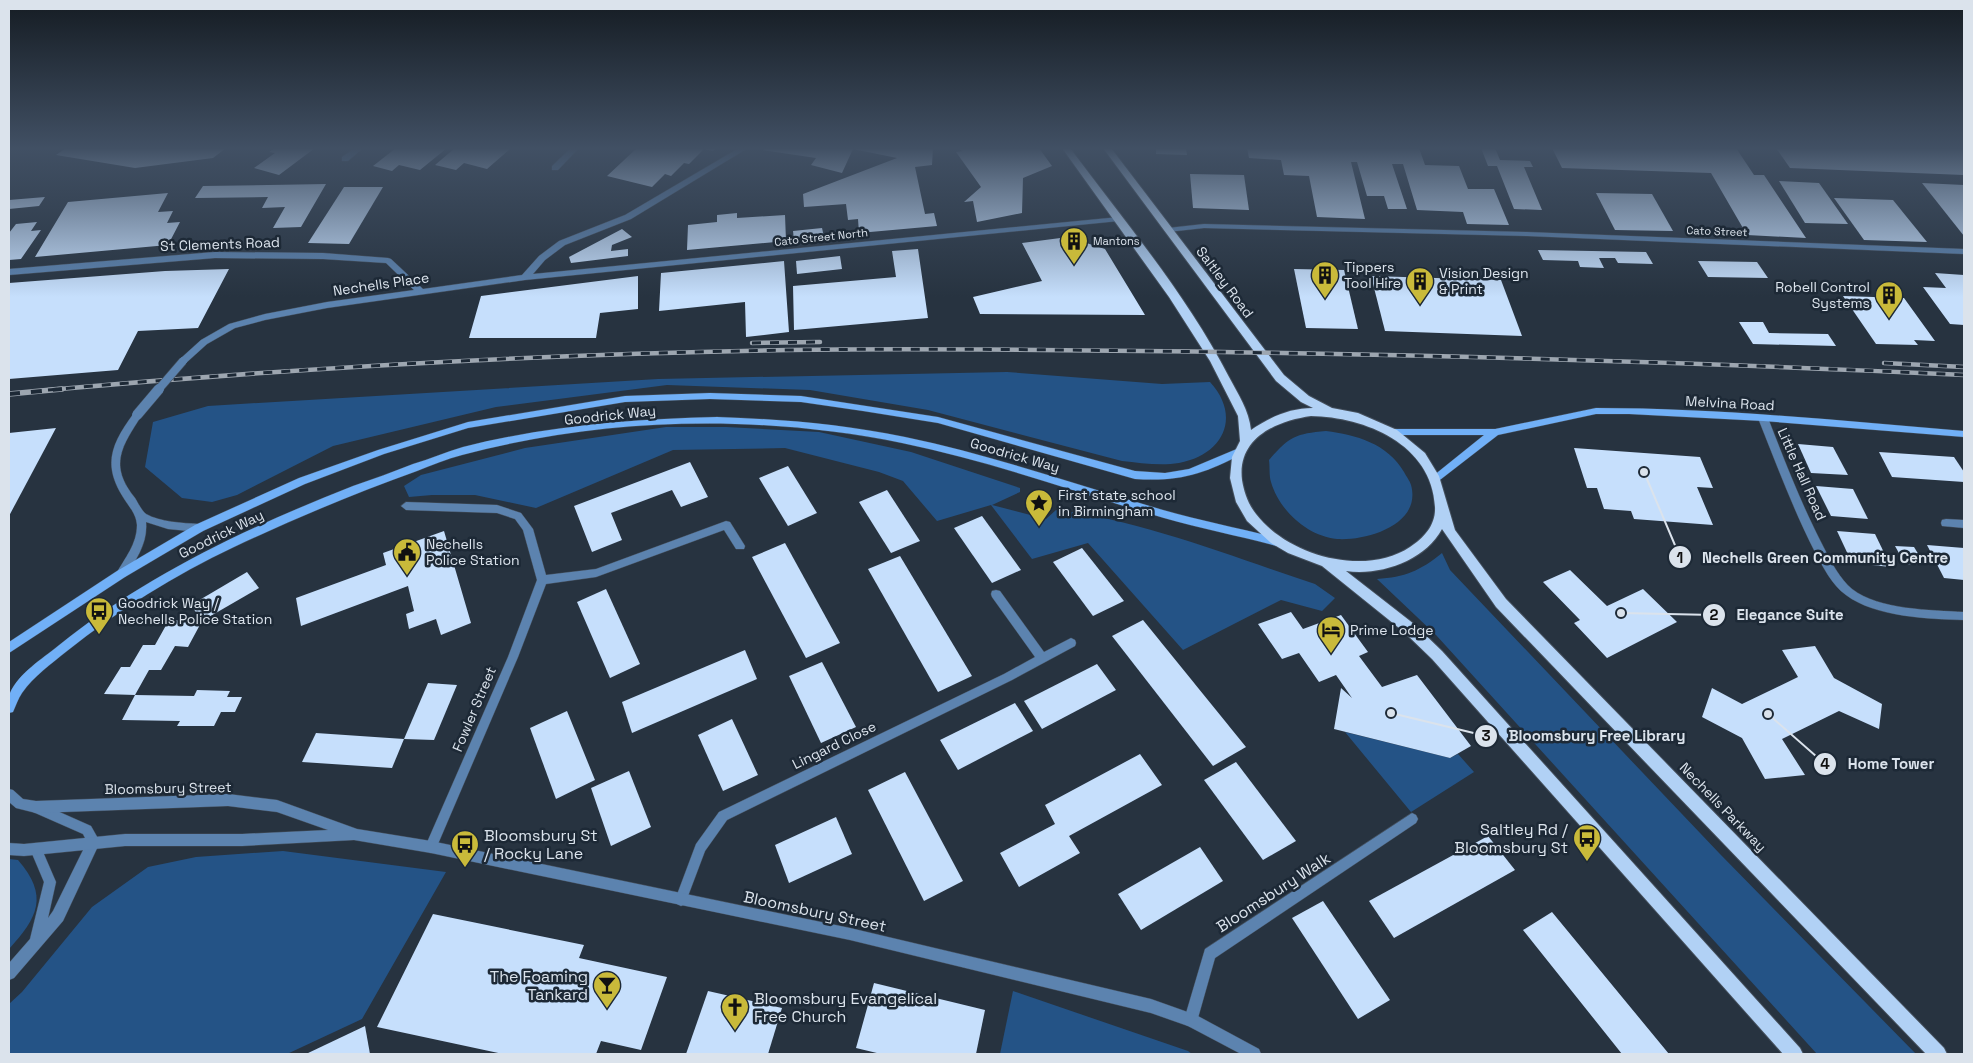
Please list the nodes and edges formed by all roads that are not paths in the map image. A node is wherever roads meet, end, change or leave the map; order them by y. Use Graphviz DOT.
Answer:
graph roads {
  1 [pos="661,198"];
  2 [pos="1103,198"];
  3 [pos="1144,198"];
  4 [pos="1119,219"];
  5 [pos="1168,230"];
  6 [pos="1964,252"];
  7 [pos="9,272"];
  8 [pos="525,277"];
  9 [pos="420,292"];
  10 [pos="1338,413"];
  11 [pos="1762,418"];
  12 [pos="1392,432"];
  13 [pos="1495,432"];
  14 [pos="1964,434"];
  15 [pos="1246,441"];
  16 [pos="1239,452"];
  17 [pos="1436,479"];
  18 [pos="1442,505"];
  19 [pos="406,506"];
  20 [pos="141,516"];
  21 [pos="1946,522"];
  22 [pos="1964,524"];
  23 [pos="199,528"];
  24 [pos="1277,542"];
  25 [pos="740,546"];
  26 [pos="1328,563"];
  27 [pos="121,574"];
  28 [pos="542,580"];
  29 [pos="996,594"];
  30 [pos="1964,616"];
  31 [pos="1070,643"];
  32 [pos="9,648"];
  33 [pos="1042,659"];
  34 [pos="9,708"];
  35 [pos="9,794"];
  36 [pos="36,807"];
  37 [pos="1412,820"];
  38 [pos="357,835"];
  39 [pos="94,842"];
  40 [pos="36,848"];
  41 [pos="431,848"];
  42 [pos="9,849"];
  43 [pos="682,900"];
  44 [pos="35,944"];
  45 [pos="9,974"];
  46 [pos="1191,1020"];
  47 [pos="1254,1054"];
  48 [pos="1794,1054"];
  49 [pos="1938,1054"];
  1 -- 8 [label="street"];
  2 -- 4 [label="main road"];
  3 -- 5 [label="main road, Saltley Road"];
  4 -- 8 [label="street, Cato Street North"];
  4 -- 15 [label="main road"];
  5 -- 6 [label="street, Cato Street"];
  5 -- 10 [label="main road, Saltley Road"];
  7 -- 9 [label="street, St Clements Road"];
  8 -- 9 [label="street, Nechells Place"];
  9 -- 20 [label="street, Nechells Place, bridge"];
  10 -- 12 [label="main road, Nechells Parkway"];
  10 -- 15 [label="main road"];
  11 -- 13 [label="main road, Melvina Road"];
  11 -- 14 [label="main road, Melvina Road"];
  11 -- 30 [label="street, Little Hall Road"];
  12 -- 13 [label="main road, Melvina Road"];
  12 -- 17 [label="main road, Nechells Parkway"];
  13 -- 17 [label="main road, Melvina Road"];
  15 -- 16 [label="main road"];
  16 -- 23 [label="main road, Goodrick Way"];
  16 -- 24 [label="main road"];
  17 -- 18 [label="main road, Nechells Parkway"];
  18 -- 26 [label="main road"];
  18 -- 49 [label="main road, Nechells Parkway"];
  19 -- 28 [label="street"];
  20 -- 23 [label="street"];
  20 -- 27 [label="street"];
  21 -- 22 [label="street"];
  23 -- 27 [label="main road, Goodrick Way"];
  24 -- 26 [label="main road"];
  24 -- 34 [label="main road, Goodrick Way"];
  25 -- 28 [label="street"];
  26 -- 48 [label="main road"];
  27 -- 32 [label="main road, Goodrick Way"];
  28 -- 41 [label="street, Fowler Street"];
  29 -- 33 [label="street"];
  31 -- 33 [label="street, Lingard Close"];
  33 -- 43 [label="street, Lingard Close"];
  35 -- 36 [label="street, Bloomsbury Street"];
  36 -- 38 [label="street, Bloomsbury Street"];
  36 -- 39 [label="street"];
  37 -- 46 [label="street, Bloomsbury Walk"];
  38 -- 39 [label="street, Bloomsbury Street"];
  38 -- 41 [label="street, Bloomsbury Street"];
  39 -- 40 [label="street, Bloomsbury Street"];
  39 -- 44 [label="street"];
  40 -- 42 [label="street, Bloomsbury Street"];
  40 -- 44 [label="street"];
  41 -- 43 [label="street, Bloomsbury Street"];
  43 -- 46 [label="street, Bloomsbury Street"];
  44 -- 45 [label="street"];
  46 -- 47 [label="street, Bloomsbury Street"];
}
